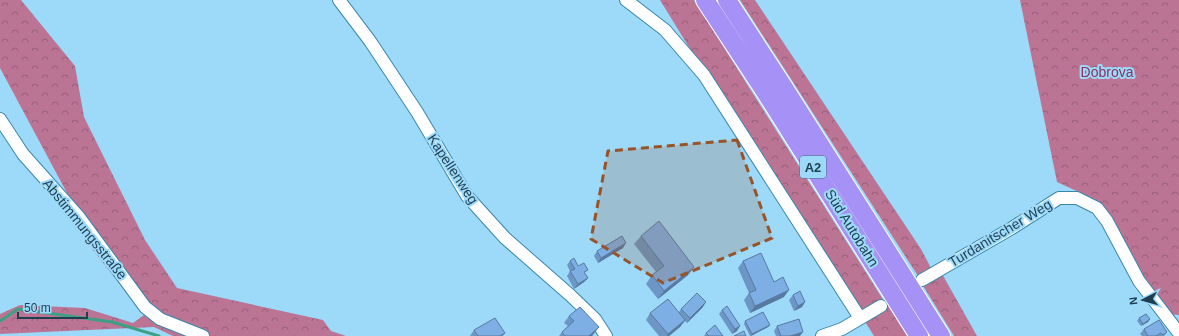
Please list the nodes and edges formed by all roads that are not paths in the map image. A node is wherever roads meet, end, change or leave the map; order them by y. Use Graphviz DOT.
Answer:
graph roads {
  1 [pos="339,0"];
  2 [pos="626,0"];
  3 [pos="705,0"];
  4 [pos="727,0"];
  5 [pos="0,118"];
  6 [pos="922,280"];
  7 [pos="880,306"];
  8 [pos="860,318"];
  9 [pos="940,333"];
  10 [pos="1179,333"];
  11 [pos="203,336"];
  12 [pos="606,336"];
  13 [pos="822,336"];
  14 [pos="919,336"];
  1 -- 12 [label="street, Kapellenweg"];
  2 -- 8 [label="street"];
  3 -- 14 [label="highway, Süd Autobahn / A2"];
  4 -- 9 [label="highway, Süd Autobahn / A2"];
  5 -- 11 [label="street, Abstimmungsstraße"];
  6 -- 10 [label="street, Turdanitscher Weg"];
  7 -- 8 [label="street"];
  8 -- 13 [label="street"];
}
